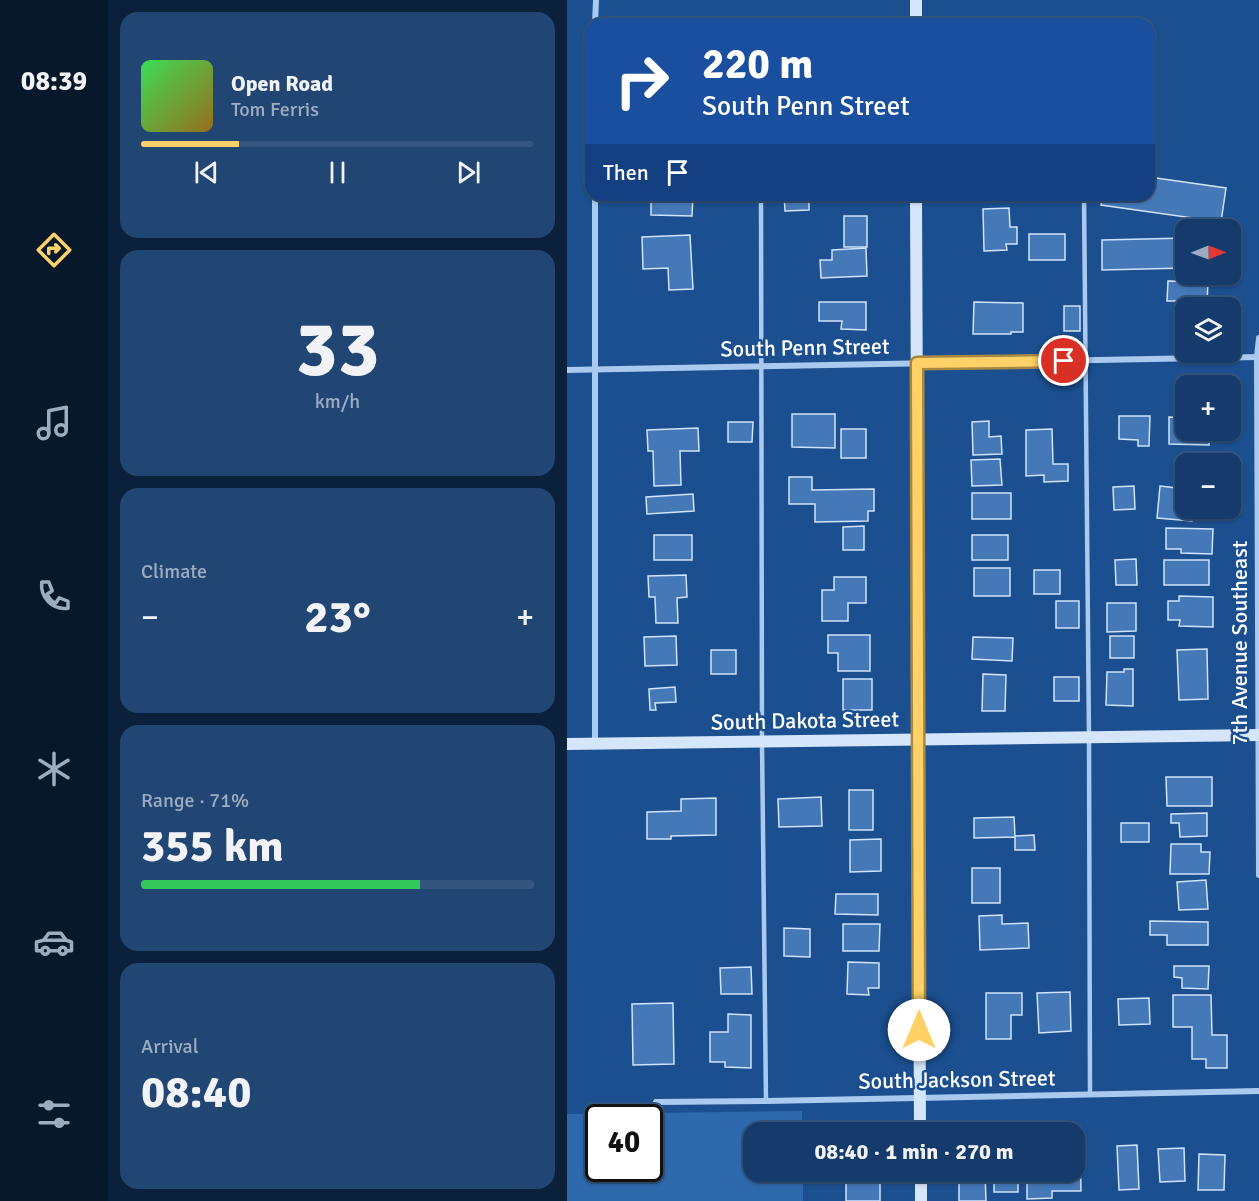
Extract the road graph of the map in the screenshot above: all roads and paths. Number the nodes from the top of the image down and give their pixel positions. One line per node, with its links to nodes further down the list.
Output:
1 (596, 0): 3 (street)
2 (916, 0): 4 (street)
3 (595, 18)
4 (916, 18)
5 (595, 201): 15 (street)
6 (761, 201): 13 (lane)
7 (916, 201): 12 (street)
8 (1084, 201): 11 (lane)
9 (1259, 338): 10 (street, 7th Avenue Southeast)
10 (1258, 357): 11 (street, South Penn Street); 16 (street, 7th Avenue Southeast)
11 (1085, 361): 12 (street, South Penn Street); 17 (lane)
12 (917, 363): 13 (street, South Penn Street); 18 (street)
13 (762, 366): 15 (street, South Penn Street); 19 (lane)
14 (567, 370): 15 (street, South Penn Street)
15 (596, 370): 21 (street)
16 (1258, 735): 17 (street, South Dakota Street); 22 (street, 7th Avenue Southeast)
17 (1089, 738): 18 (street, South Dakota Street); 24 (lane)
18 (918, 740): 19 (street, South Dakota Street); 25 (street)
19 (762, 742): 21 (street, South Dakota Street); 26 (lane)
20 (567, 744): 21 (street, South Dakota Street)
21 (595, 744)
22 (1259, 875)
23 (1259, 1091): 24 (street, South Jackson Street)
24 (1090, 1095): 25 (street, South Jackson Street)
25 (919, 1097): 26 (street, South Jackson Street); 28 (street)
26 (767, 1101): 27 (street, South Jackson Street)
27 (656, 1102)
28 (920, 1122)
29 (921, 1182): 30 (street)
30 (921, 1201)

